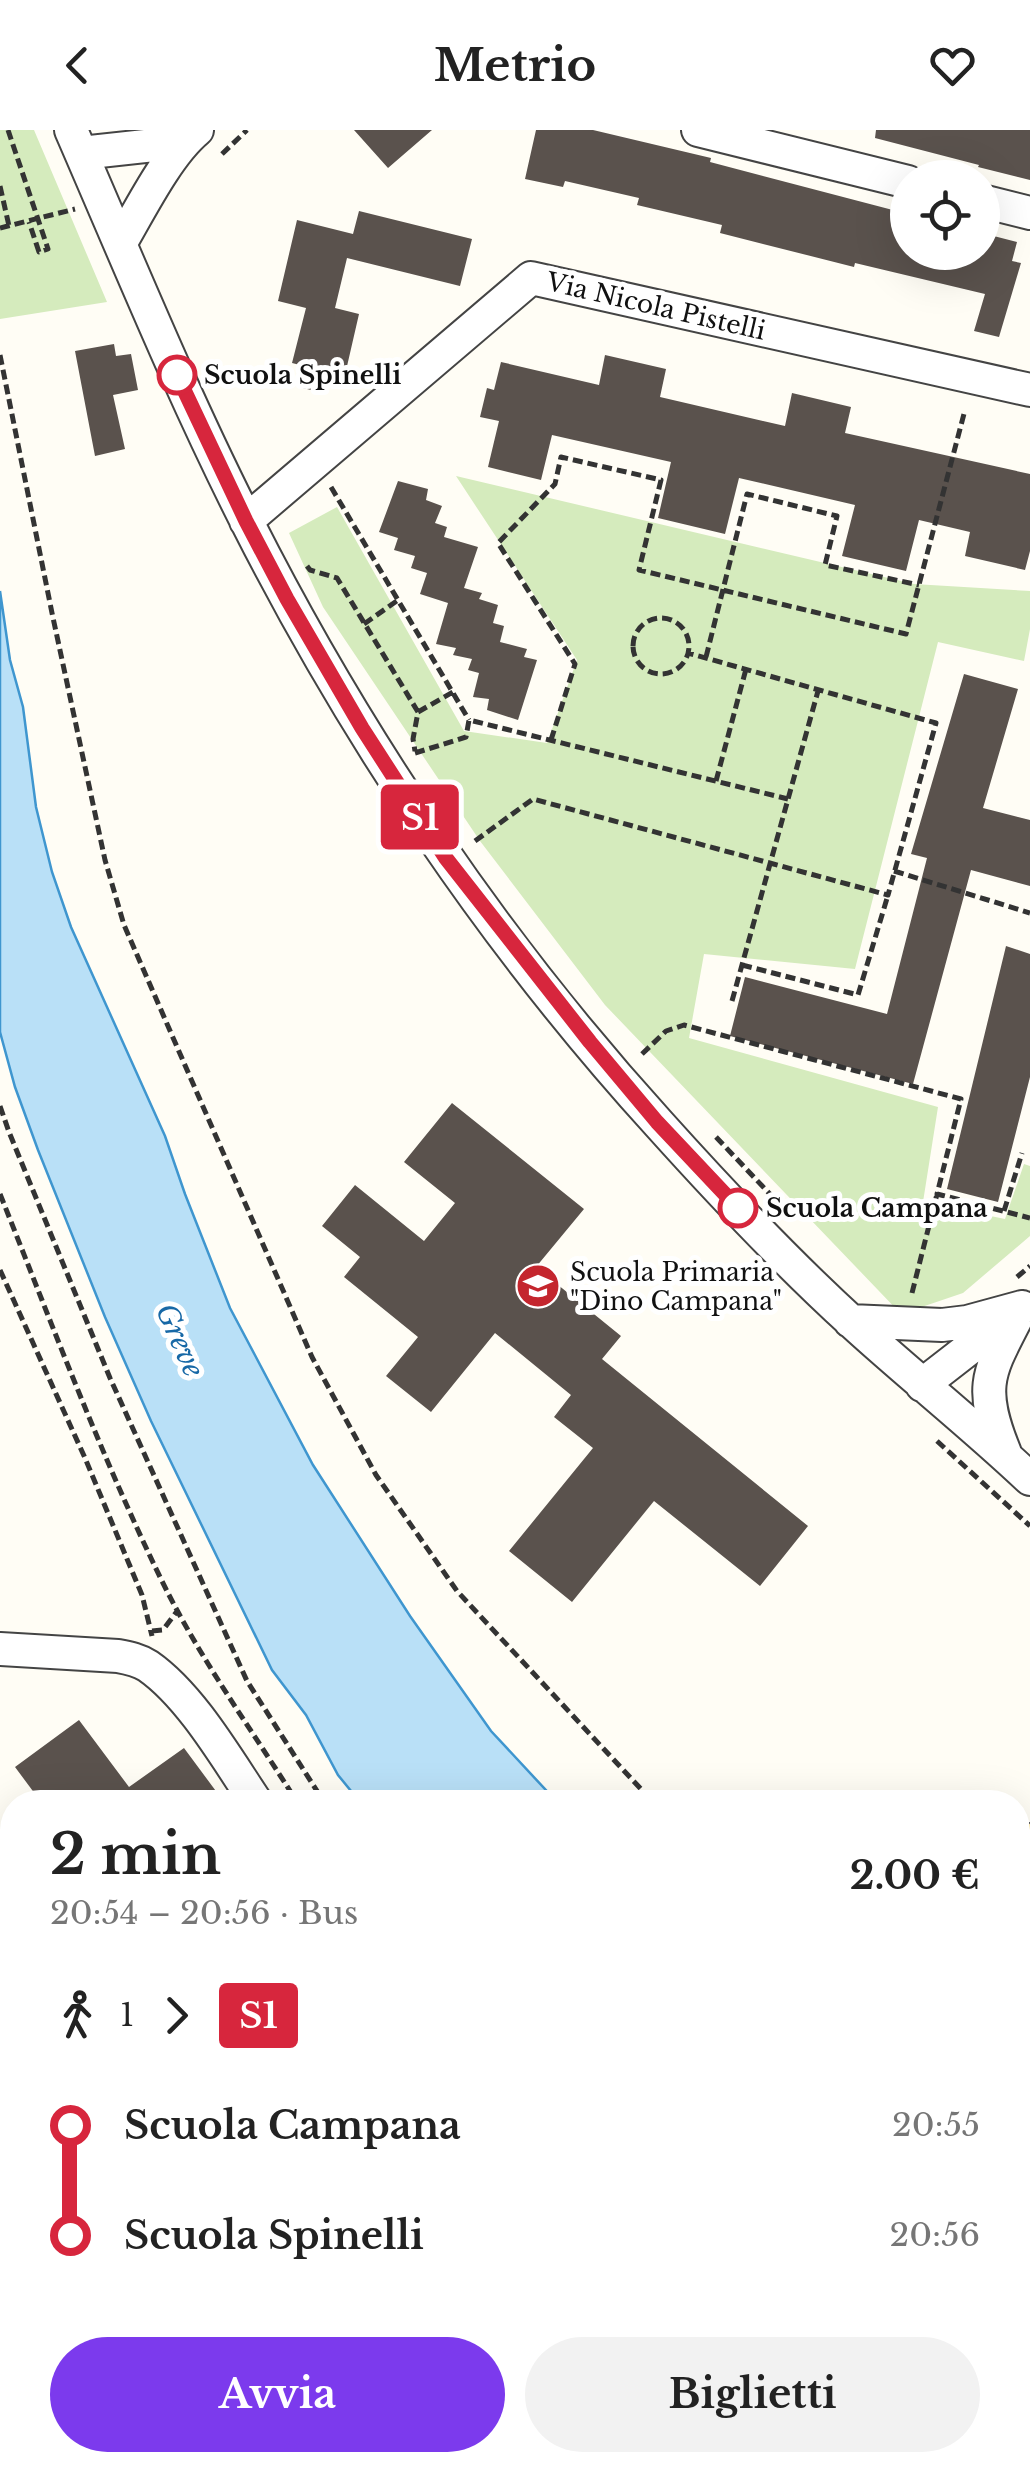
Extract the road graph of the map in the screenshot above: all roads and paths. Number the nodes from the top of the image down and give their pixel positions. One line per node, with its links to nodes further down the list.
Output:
1 (8, 130): 12 (path)
2 (247, 130): 6 (path)
3 (698, 130): 7 (street)
4 (194, 133): 5 (street); 16 (street)
5 (76, 142): 16 (street)
6 (222, 154)
7 (890, 178)
8 (0, 186): 14 (path)
9 (1000, 206): 11 (street)
10 (76, 208): 12 (path)
11 (1030, 213)
12 (40, 219): 13 (path); 13 (path)
13 (28, 222): 14 (path)
14 (9, 226): 15 (path)
15 (0, 228)
16 (120, 244): 21 (street)
17 (0, 355): 67 (path)
18 (1030, 390): 21 (street, Via Nicola Pistelli)
19 (965, 410): 23 (path)
20 (319, 494): 25 (path)
21 (246, 521): 59 (street)
22 (300, 552): 26 (path)
23 (918, 585): 24 (path); 24 (path)
24 (723, 590): 28 (path); 34 (path)
25 (398, 600): 26 (path); 31 (path)
26 (364, 624): 32 (path)
27 (688, 653): 27 (path); 28 (path)
28 (706, 658): 29 (path)
29 (746, 669): 30 (path); 35 (path)
30 (818, 690): 36 (path); 39 (path)
31 (453, 692): 32 (path); 33 (path)
32 (418, 712): 33 (path)
33 (470, 720): 34 (path)
34 (551, 740): 35 (path)
35 (716, 781): 36 (path)
36 (788, 799): 38 (path)
37 (467, 829): 38 (path)
38 (770, 864): 40 (path); 42 (path)
39 (894, 871): 40 (path); 41 (path)
40 (888, 895): 42 (path)
41 (1030, 913)
42 (742, 964): 43 (path)
43 (732, 1001)
44 (632, 1043): 45 (path)
45 (642, 1054): 46 (path); 51 (path)
46 (652, 1066)
47 (0, 1106): 66 (path)
48 (708, 1128): 52 (path)
49 (1022, 1154): 53 (path)
50 (0, 1194): 62 (path)
51 (937, 1194): 53 (path); 58 (path)
52 (784, 1209)
53 (1004, 1211): 54 (path)
54 (1030, 1218)
55 (1030, 1266): 57 (path)
56 (0, 1270): 62 (path)
57 (1023, 1295): 59 (street); 60 (street); 61 (street)
58 (908, 1310)
59 (850, 1321): 60 (street)
60 (922, 1385): 61 (street)
61 (1018, 1468)
62 (178, 1610): 65 (path)
63 (0, 1650): 64 (street)
64 (248, 1790)
65 (289, 1790)
66 (316, 1790)
67 (642, 1790)

